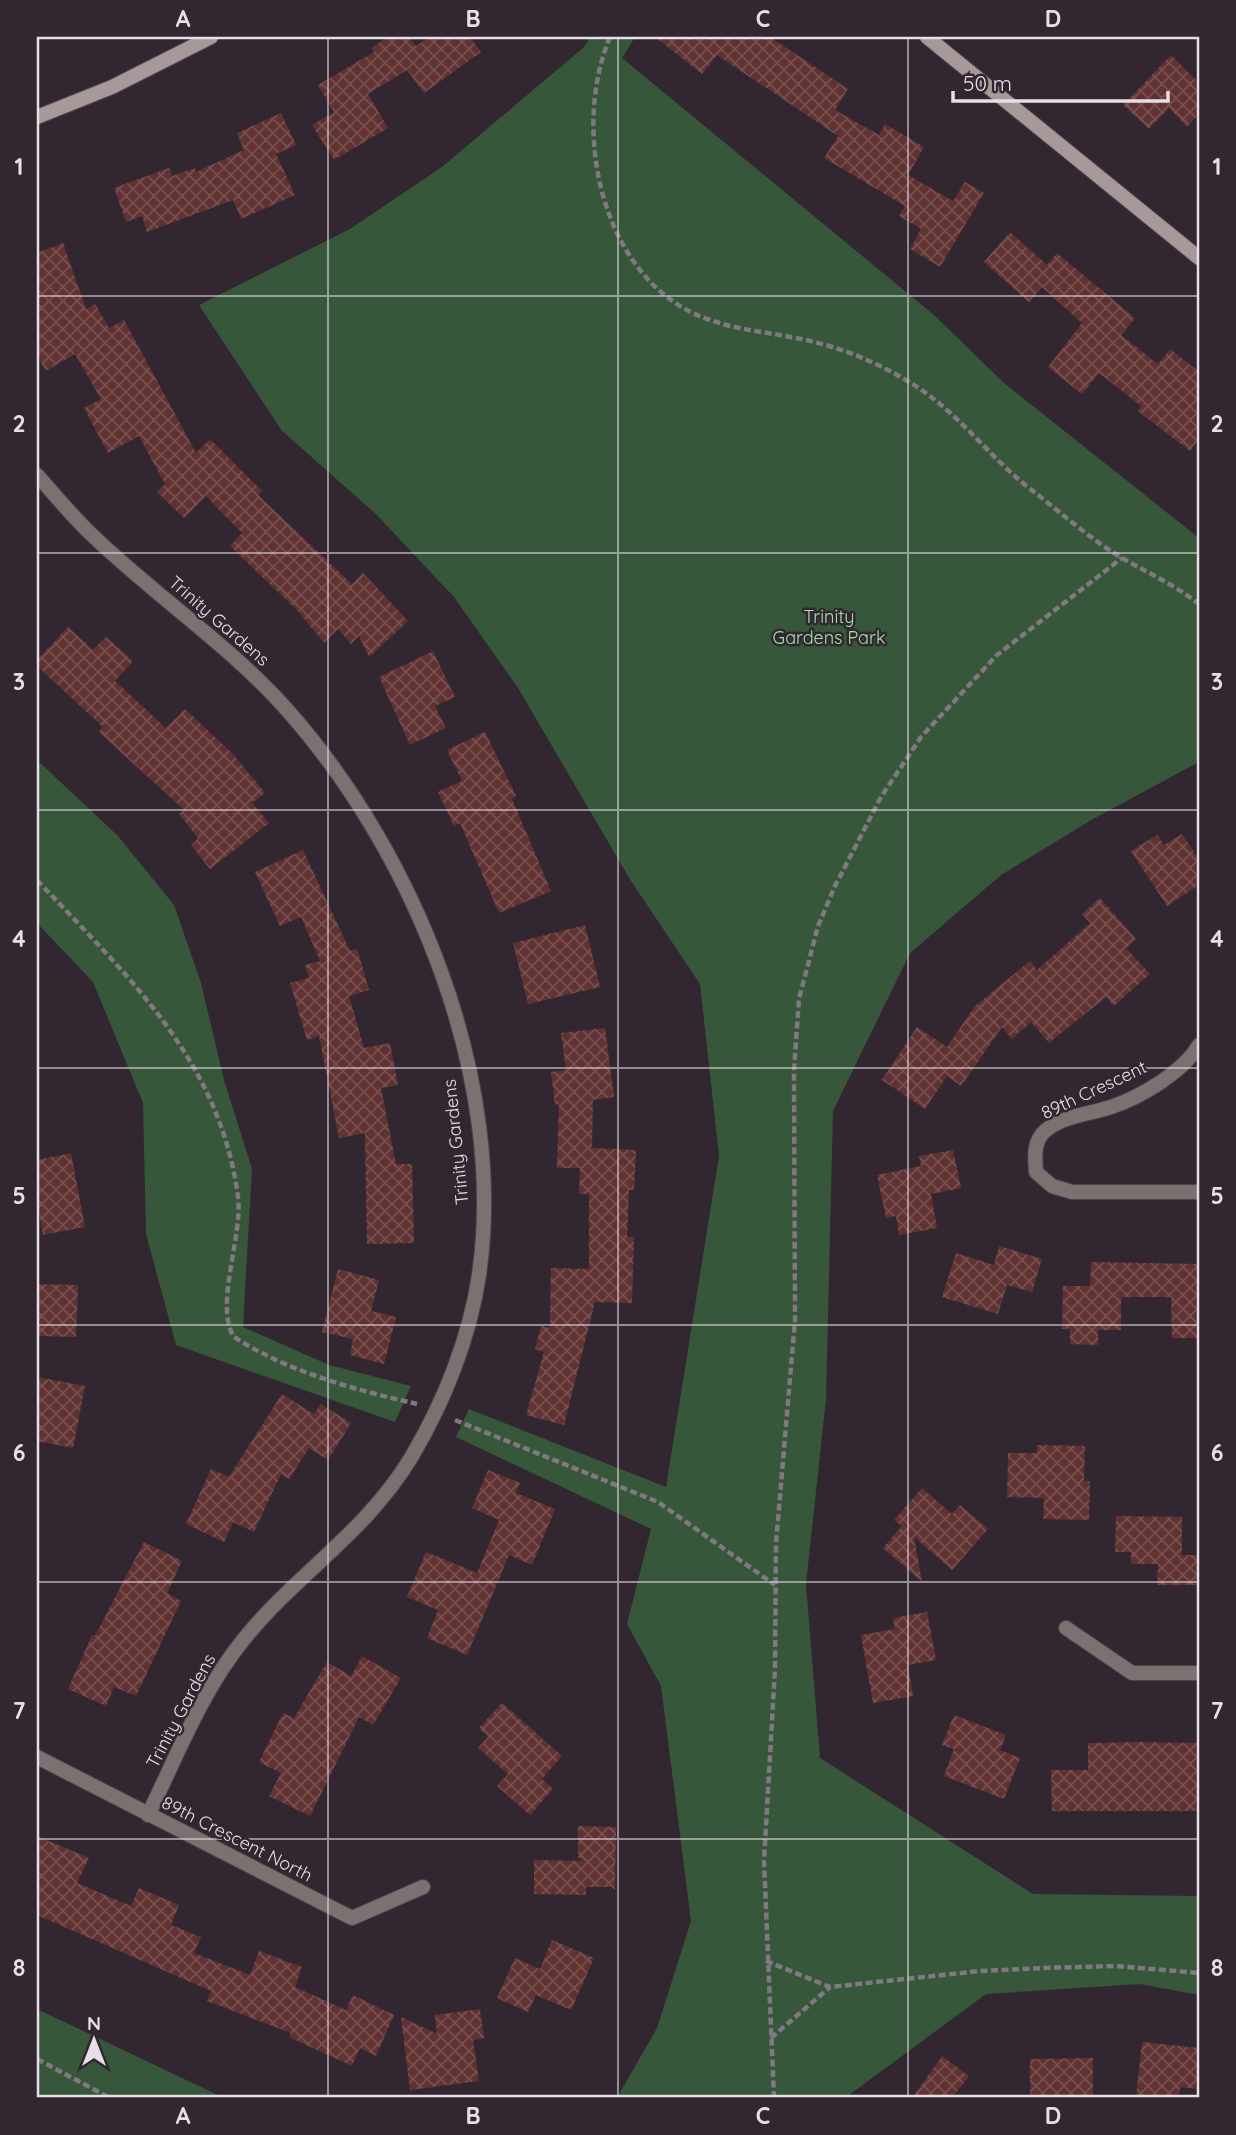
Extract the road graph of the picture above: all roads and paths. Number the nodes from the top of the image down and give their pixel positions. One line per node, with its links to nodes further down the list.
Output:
1 (211, 37): 4 (street)
2 (610, 37): 7 (path)
3 (927, 37): 5 (street)
4 (37, 117)
5 (1199, 258)
6 (37, 475): 18 (street, Trinity Gardens)
7 (1122, 558): 8 (path); 14 (path)
8 (1199, 604)
9 (37, 880): 12 (path)
10 (1197, 1055): 11 (street, 89th Crescent)
11 (1199, 1192)
12 (418, 1404)
13 (452, 1418): 14 (path)
14 (775, 1586): 20 (path)
15 (1066, 1628): 16 (street)
16 (1199, 1673)
17 (37, 1757): 18 (street, 89th Crescent North)
18 (148, 1815): 19 (street, 89th Crescent North)
19 (423, 1887)
20 (766, 1961): 22 (path); 23 (path)
21 (1199, 1973): 22 (path)
22 (830, 1987): 23 (path)
23 (770, 2039): 26 (path)
24 (37, 2059): 25 (path)
25 (110, 2098)
26 (774, 2098)

